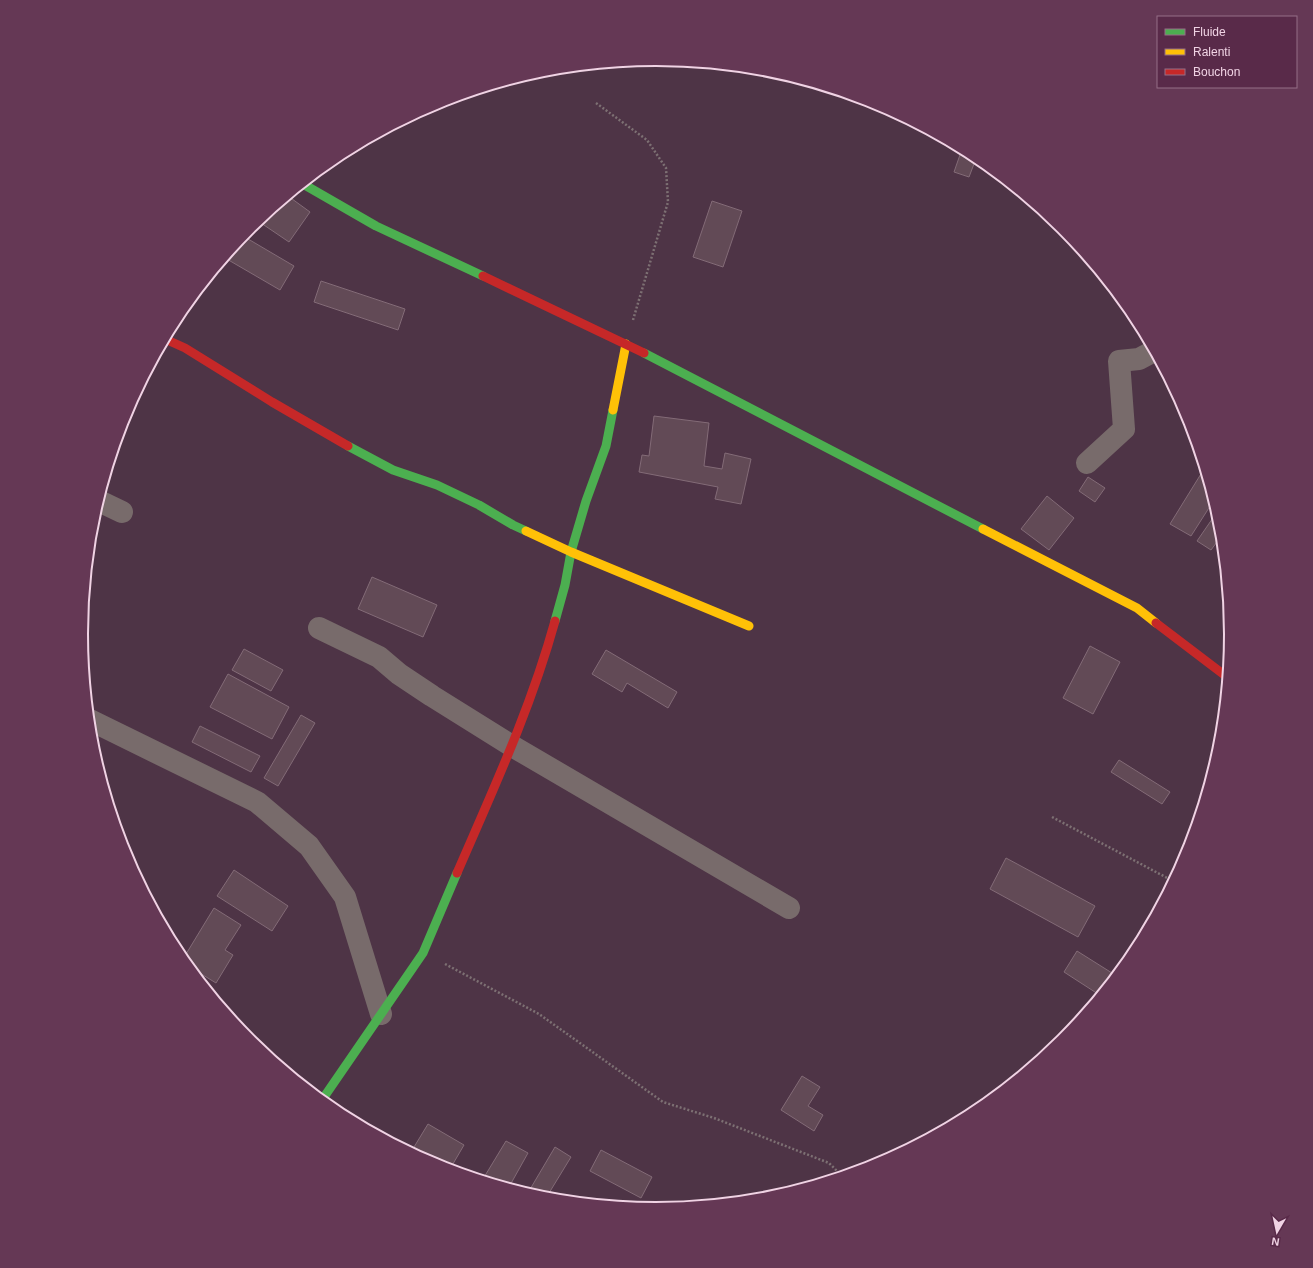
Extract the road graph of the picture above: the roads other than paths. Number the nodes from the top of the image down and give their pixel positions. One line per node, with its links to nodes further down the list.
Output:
1 (307, 186): 3 (street)
2 (170, 341): 8 (street)
3 (626, 344): 8 (street); 11 (street)
4 (1150, 353): 5 (street)
5 (1087, 463)
6 (104, 503): 7 (street)
7 (122, 512)
8 (570, 552): 9 (street); 13 (street)
9 (749, 626)
10 (319, 628): 13 (street)
11 (1223, 674)
12 (95, 723): 15 (street)
13 (512, 746): 14 (street); 15 (street)
14 (789, 908)
15 (381, 1014): 16 (street)
16 (325, 1095)

